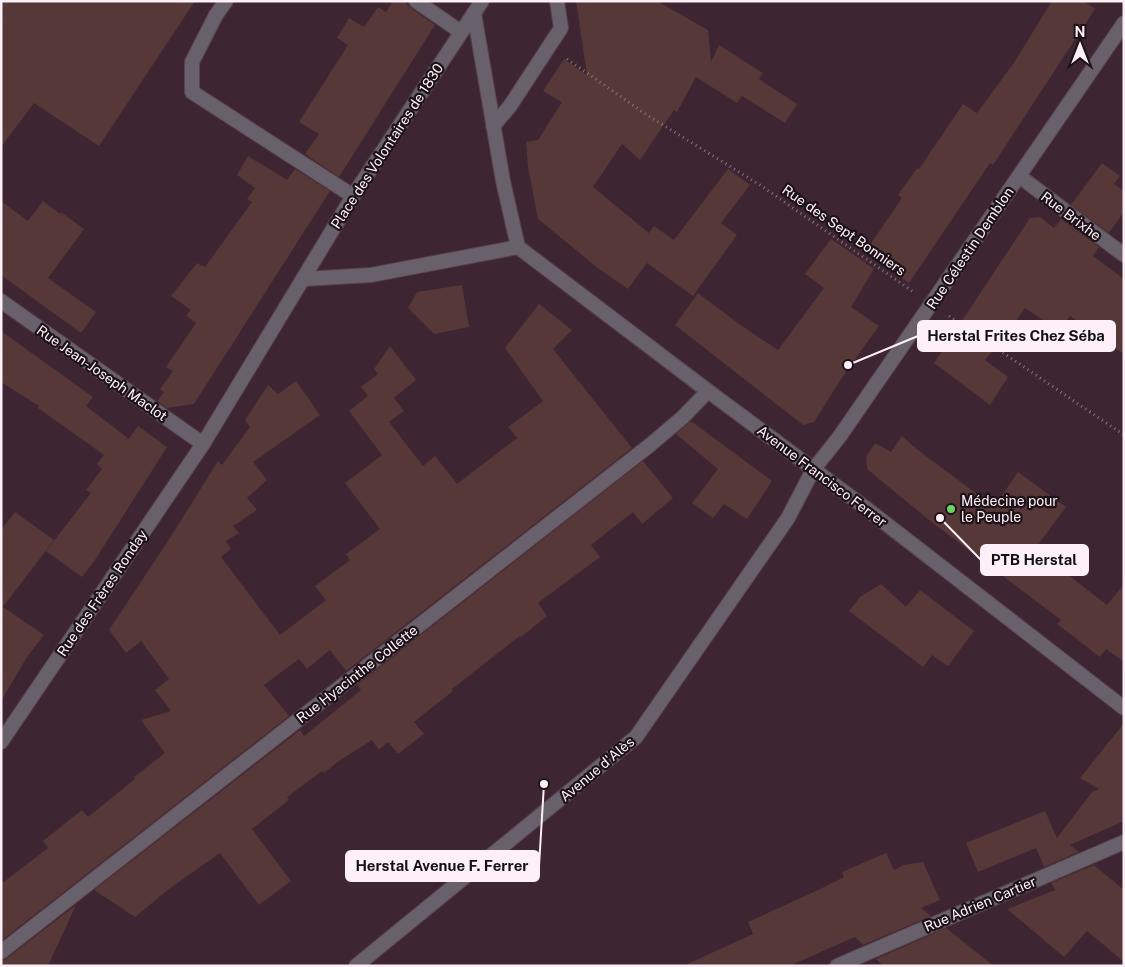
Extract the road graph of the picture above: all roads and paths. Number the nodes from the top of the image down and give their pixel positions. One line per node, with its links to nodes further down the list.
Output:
1 (226, 1): 11 (street)
2 (416, 1): 7 (street)
3 (482, 1): 5 (street, Place des Volontaires de 1830)
4 (557, 1): 8 (street)
5 (474, 14): 7 (street, Place des Volontaires de 1830); 9 (street)
6 (1124, 23): 10 (street, Rue Célestin Demblon)
7 (461, 32): 11 (street, Place des Volontaires de 1830)
8 (549, 47): 9 (street); 16 (path, Rue des Sept Bonniers)
9 (493, 126): 12 (street)
10 (1019, 176): 13 (street, Rue Brixhe); 16 (street, Rue Célestin Demblon)
11 (352, 196): 14 (street, Place des Volontaires de 1830)
12 (518, 247): 14 (street); 17 (street, Avenue Francisco Ferrer)
13 (1124, 255)
14 (304, 279): 19 (street, Place des Volontaires de 1830)
15 (1, 301): 19 (street, Rue Jean-Joseph Maclot)
16 (931, 304): 18 (path, Rue des Sept Bonniers); 20 (street, Rue Célestin Demblon)
17 (708, 391): 20 (street, Avenue Francisco Ferrer); 24 (street, Rue Hyacinthe Collette)
18 (1124, 435)
19 (203, 444): 22 (street, Rue des Frères Ronday)
20 (813, 470): 21 (street, Avenue Francisco Ferrer); 25 (street, Avenue d'Alès)
21 (1124, 708)
22 (1, 742)
23 (1124, 842): 26 (street, Rue Adrien Cartier)
24 (1, 952)
25 (356, 966)
26 (837, 966)

